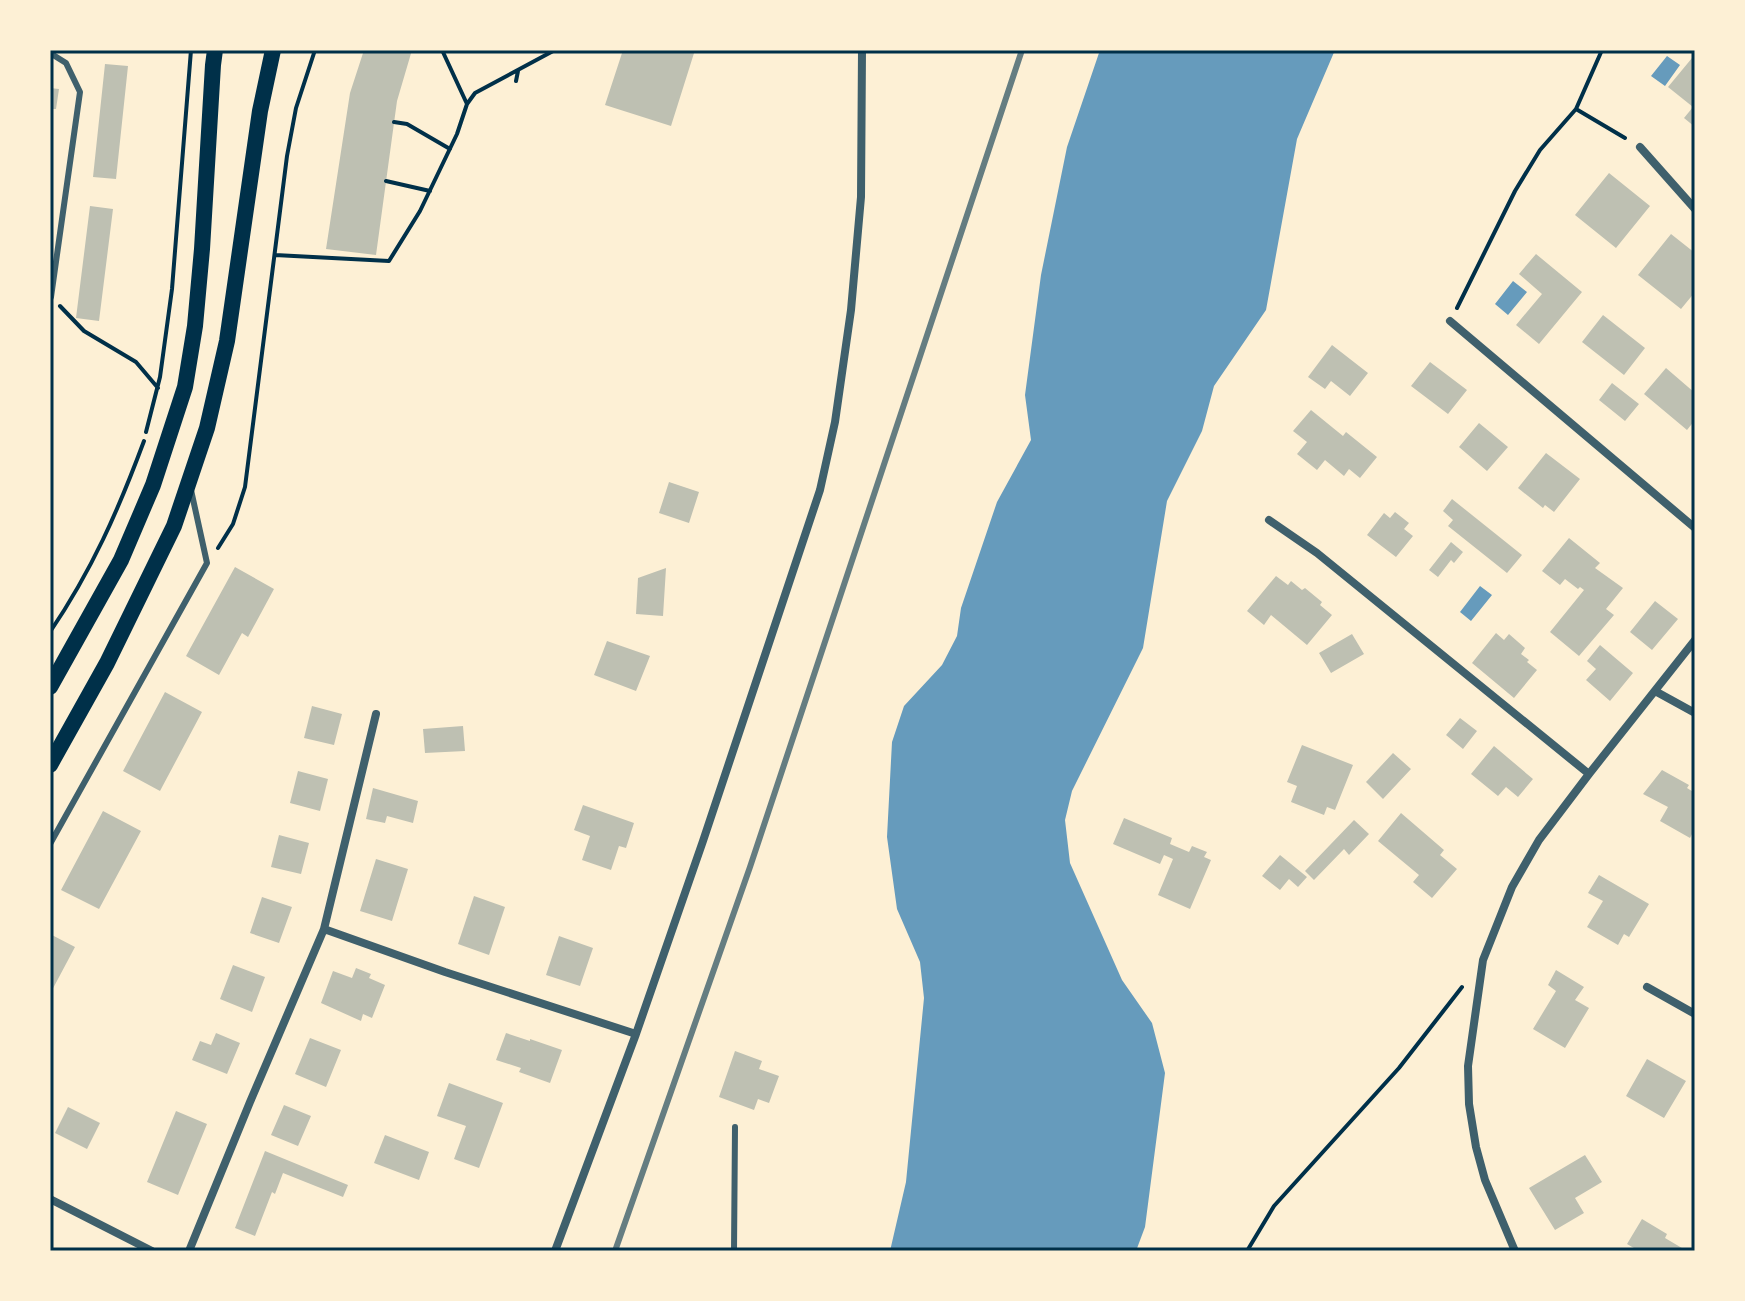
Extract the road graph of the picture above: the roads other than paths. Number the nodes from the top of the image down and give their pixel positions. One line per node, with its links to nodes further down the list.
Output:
1 (215, 50): 13 (main road)
2 (273, 50): 9 (main road)
3 (862, 50): 23 (street)
4 (50, 53): 7 (lane)
5 (1640, 147): 6 (street)
6 (1695, 209)
7 (51, 297)
8 (1450, 321): 11 (street)
9 (189, 482): 17 (main road); 19 (lane)
10 (1269, 520): 18 (street)
11 (1695, 528)
12 (1695, 640): 14 (street)
13 (50, 687)
14 (1655, 691): 15 (street); 18 (street)
15 (1695, 713)
16 (376, 714): 20 (street)
17 (50, 765)
18 (1589, 774): 30 (street)
19 (50, 844)
20 (324, 929): 23 (street); 27 (street)
21 (1647, 987): 22 (street)
22 (1695, 1014)
23 (636, 1034): 28 (street)
24 (735, 1127): 29 (lane)
25 (50, 1199): 26 (street)
26 (152, 1251)
27 (189, 1251)
28 (555, 1251)
29 (734, 1251)
30 (1515, 1251)

